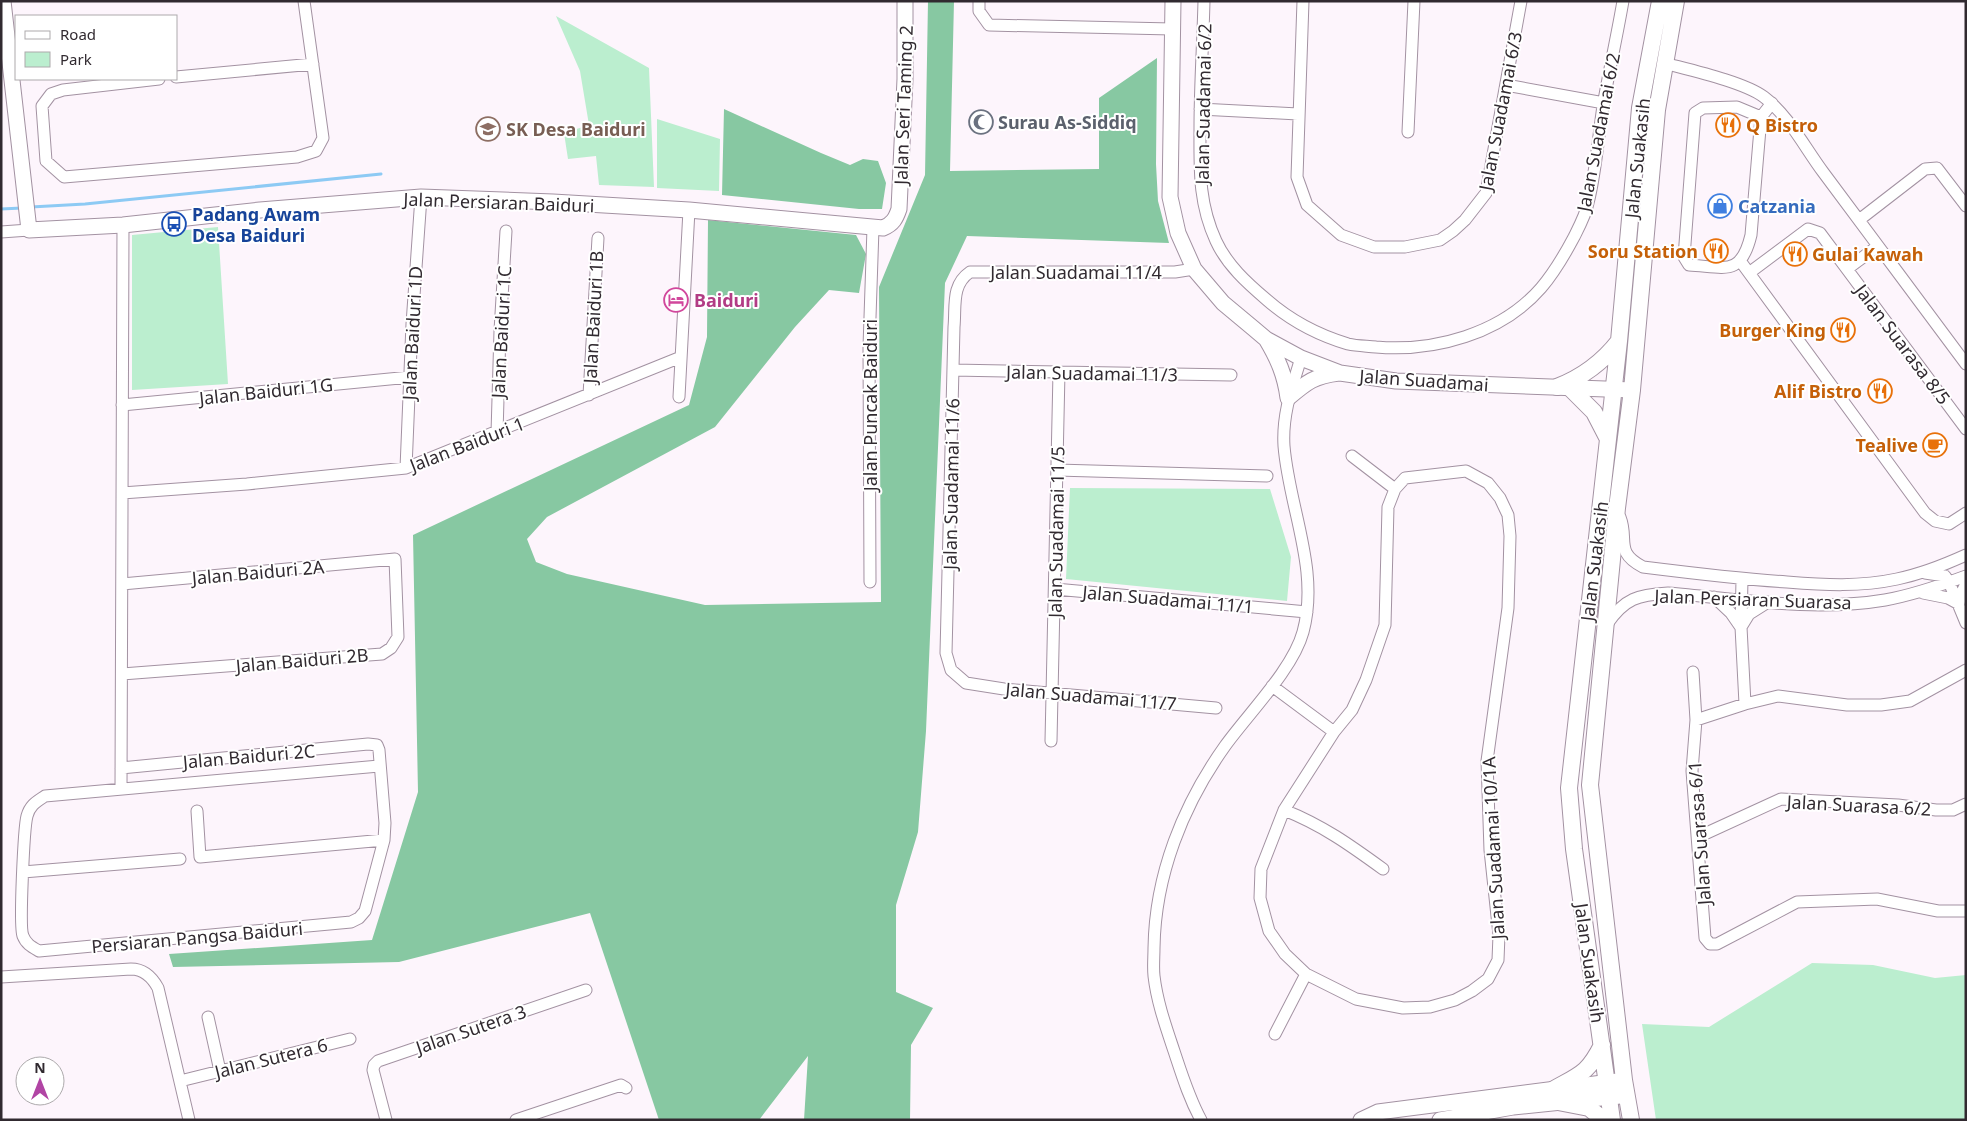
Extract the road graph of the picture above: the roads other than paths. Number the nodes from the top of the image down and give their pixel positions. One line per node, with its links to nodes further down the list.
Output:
1 (304, 1): 15 (street)
2 (905, 1): 27 (street, Jalan Seri Taming 2)
3 (1173, 1): 13 (street, Jalan Suadamai)
4 (1204, 1): 21 (street, Jalan Suadamai 6/2)
5 (1303, 1): 22 (street, Jalan Suadamai 6/3)
6 (1414, 1): 24 (street)
7 (1521, 1): 18 (street, Jalan Suadamai 6/3)
8 (1623, 1): 19 (street, Jalan Suadamai 6/2)
9 (1660, 1): 43 (main road, Jalan Suakasih)
10 (1676, 1): 14 (main road, Jalan Suakasih)
11 (6, 2): 32 (street)
12 (979, 6): 13 (street)
13 (1172, 29): 38 (street, Jalan Suadamai)
14 (1664, 63): 20 (street); 54 (main road, Jalan Suakasih)
15 (313, 64): 16 (street); 17 (street)
16 (178, 77)
17 (150, 80)
18 (1506, 85): 19 (street); 22 (street, Jalan Suadamai 6/3)
19 (1604, 103): 21 (street, Jalan Suadamai 6/2)
20 (1772, 103): 23 (street); 29 (street)
21 (1200, 109): 22 (street)
22 (1298, 114)
23 (1761, 117): 37 (street); 37 (street)
24 (1408, 132)
25 (421, 197): 28 (street, Jalan Persiaran Baiduri); 30 (street, Jalan Persiaran Baiduri); 51 (street, Jalan Baiduri 1D)
26 (1966, 206): 29 (street)
27 (899, 209): 31 (street, Jalan Persiaran Baiduri)
28 (689, 210): 31 (street, Jalan Persiaran Baiduri); 44 (street)
29 (1859, 220): 36 (street)
30 (122, 225): 32 (street, Jalan Persiaran Baiduri); 58 (street)
31 (874, 228): 75 (street, Jalan Puncak Baiduri)
32 (29, 230): 34 (street)
33 (506, 231): 60 (street, Jalan Baiduri 1C)
34 (1, 232)
35 (598, 238): 55 (street, Jalan Baiduri 1B)
36 (1878, 246): 39 (street); 46 (street)
37 (1741, 262): 40 (street)
38 (1194, 269): 41 (street, Jalan Suadamai 11/4); 42 (street, Jalan Suadamai)
39 (1847, 269): 40 (street, Jalan Suarasa 8/5); 59 (street, Jalan Suarasa 8/5)
40 (1748, 273): 69 (street)
41 (961, 278): 47 (street, Jalan Suadamai 11/6)
42 (1266, 339): 45 (street, Jalan Suadamai); 57 (street)
43 (1619, 341): 52 (main road); 53 (main road, Jalan Suakasih)
44 (681, 358): 55 (street, Jalan Baiduri 1); 56 (street)
45 (1300, 358): 49 (street, Jalan Suadamai); 57 (street)
46 (1966, 364)
47 (953, 370): 48 (street, Jalan Suadamai 11/3); 92 (street, Jalan Suadamai 11/6)
48 (1059, 372): 50 (street, Jalan Suadamai 11/3); 64 (street, Jalan Suadamai 11/5)
49 (1340, 373): 52 (street, Jalan Suadamai); 57 (street)
50 (1231, 375)
51 (410, 378): 58 (street, Jalan Baiduri 1G); 63 (street, Jalan Baiduri 1D)
52 (1564, 387): 53 (street, Jalan Suadamai); 61 (main road)
53 (1614, 390): 54 (street, Jalan Suadamai); 61 (main road, Jalan Suakasih)
54 (1632, 390): 68 (main road, Jalan Suakasih)
55 (589, 395): 60 (street, Jalan Baiduri 1)
56 (679, 397)
57 (1288, 398): 85 (street)
58 (122, 405): 67 (street)
59 (1966, 429)
60 (497, 433): 63 (street, Jalan Baiduri 1)
61 (1608, 439): 119 (main road, Jalan Suakasih)
62 (1352, 456): 66 (street)
63 (406, 468): 67 (street, Jalan Baiduri 1)
64 (1057, 470): 65 (street); 79 (street, Jalan Suadamai 11/5)
65 (1267, 476)
66 (1395, 489): 98 (street, Jalan Suadamai 10/1A); 113 (street, Jalan Suadamai 10/1A)
67 (122, 493): 77 (street)
68 (1617, 508): 74 (street, Jalan Persiaran Suarasa); 87 (main road, Jalan Suakasih)
69 (1966, 513)
70 (1966, 555): 72 (street, Jalan Persiaran Suarasa)
71 (395, 559): 77 (street, Jalan Baiduri 2A); 91 (street, Jalan Baiduri 2B)
72 (1923, 573): 74 (street, Jalan Persiaran Suarasa); 76 (street)
73 (1966, 576): 76 (street, Jalan Persiaran Suarasa)
74 (1742, 579): 82 (street)
75 (870, 582)
76 (1950, 582): 80 (street, Jalan Persiaran Suarasa); 84 (street)
77 (122, 584): 91 (street)
78 (1966, 584): 84 (street)
79 (1055, 589): 85 (street, Jalan Suadamai 11/1); 94 (street, Jalan Suadamai 11/5)
80 (1920, 593): 83 (street, Jalan Persiaran Suarasa); 84 (street)
81 (1714, 597): 82 (street, Jalan Persiaran Suarasa); 87 (street, Jalan Persiaran Suarasa); 88 (street)
82 (1740, 599): 83 (street, Jalan Persiaran Suarasa); 88 (street)
83 (1768, 602): 88 (street)
84 (1959, 604): 86 (street)
85 (1307, 612): 93 (street)
86 (1966, 622)
87 (1606, 624): 123 (main road, Jalan Suakasih)
88 (1741, 627): 95 (street)
89 (1966, 670): 95 (street)
90 (1694, 672): 97 (street, Jalan Suarasa 6/1)
91 (122, 674): 102 (street)
92 (966, 683): 94 (street, Jalan Suadamai 11/7)
93 (1272, 686): 98 (street); 129 (street)
94 (1053, 693): 96 (street, Jalan Suadamai 11/7); 99 (street, Jalan Suadamai 11/5)
95 (1744, 704): 97 (street)
96 (1216, 708)
97 (1696, 720): 107 (street, Jalan Suarasa 6/1)
98 (1334, 732): 106 (street, Jalan Suadamai 10/1A)
99 (1051, 741)
100 (376, 745): 101 (street, Persiaran Pangsa Baiduri); 102 (street, Jalan Baiduri 2C)
101 (379, 766): 103 (street); 108 (street, Persiaran Pangsa Baiduri)
102 (121, 768): 103 (street)
103 (121, 788): 111 (street, Persiaran Pangsa Baiduri)
104 (1966, 804): 107 (street, Jalan Suarasa 6/2)
105 (197, 810): 108 (street)
106 (1284, 810): 110 (street); 113 (street, Jalan Suadamai 10/1A)
107 (1698, 837): 112 (street, Jalan Suarasa 6/1)
108 (384, 840): 111 (street, Persiaran Pangsa Baiduri)
109 (180, 859): 111 (street)
110 (1383, 870)
111 (22, 872)
112 (1966, 911)
113 (1306, 974): 117 (street)
114 (1, 978): 121 (street)
115 (586, 990): 127 (street, Jalan Sutera 3)
116 (208, 1017): 120 (street)
117 (1275, 1034)
118 (350, 1039): 120 (street, Jalan Sutera 6)
119 (1602, 1045): 124 (main road, Jalan Suakasih); 125 (main road)
120 (220, 1071): 121 (street, Jalan Sutera 6)
121 (180, 1081): 126 (street)
122 (626, 1088): 128 (street)
123 (1625, 1088): 124 (street); 134 (main road, Jalan Suakasih)
124 (1607, 1090): 125 (street); 133 (main road, Jalan Suakasih)
125 (1556, 1095): 130 (street); 131 (street); 132 (main road)
126 (188, 1120)
127 (386, 1120)
128 (516, 1120)
129 (1201, 1120)
130 (1361, 1120)
131 (1440, 1120)
132 (1604, 1120)
133 (1612, 1120)
134 (1631, 1120)

